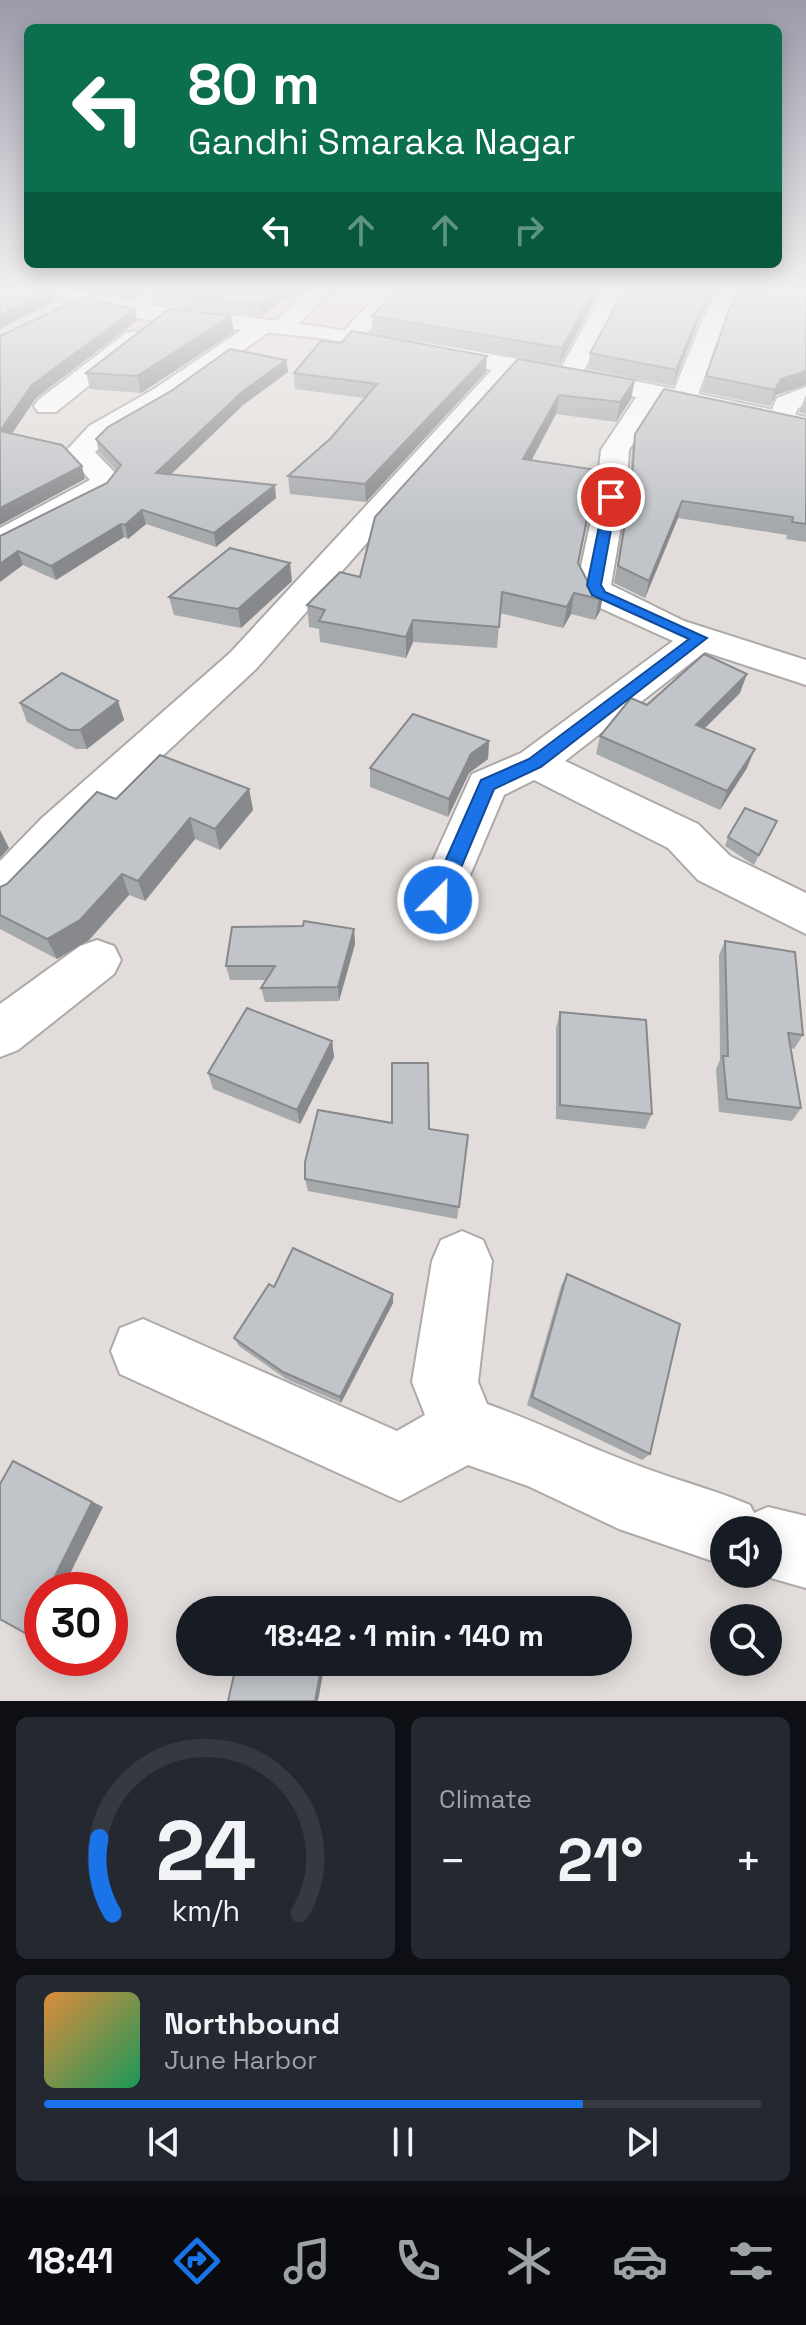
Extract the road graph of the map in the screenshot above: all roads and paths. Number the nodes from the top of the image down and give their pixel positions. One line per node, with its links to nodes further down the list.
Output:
1 (98, 366): 11 (street)
2 (209, 366): 13 (street)
3 (509, 366): 17 (street)
4 (511, 366): 7 (street)
5 (575, 366): 7 (street)
6 (696, 366): 10 (street)
7 (569, 377): 8 (street)
8 (652, 392): 10 (street); 14 (street)
9 (806, 395): 12 (street)
10 (684, 398): 12 (street)
11 (47, 406)
12 (794, 422)
13 (0, 540)
14 (700, 638): 15 (street); 16 (street)
15 (806, 673)
16 (535, 763): 18 (street); 19 (street)
17 (0, 890)
18 (438, 900)
19 (806, 915)
20 (97, 960): 21 (street)
21 (0, 1034)
22 (462, 1261): 24 (street)
23 (143, 1351): 24 (street)
24 (464, 1430): 25 (street)
25 (710, 1525)
26 (782, 1546): 27 (street)
27 (806, 1552)

